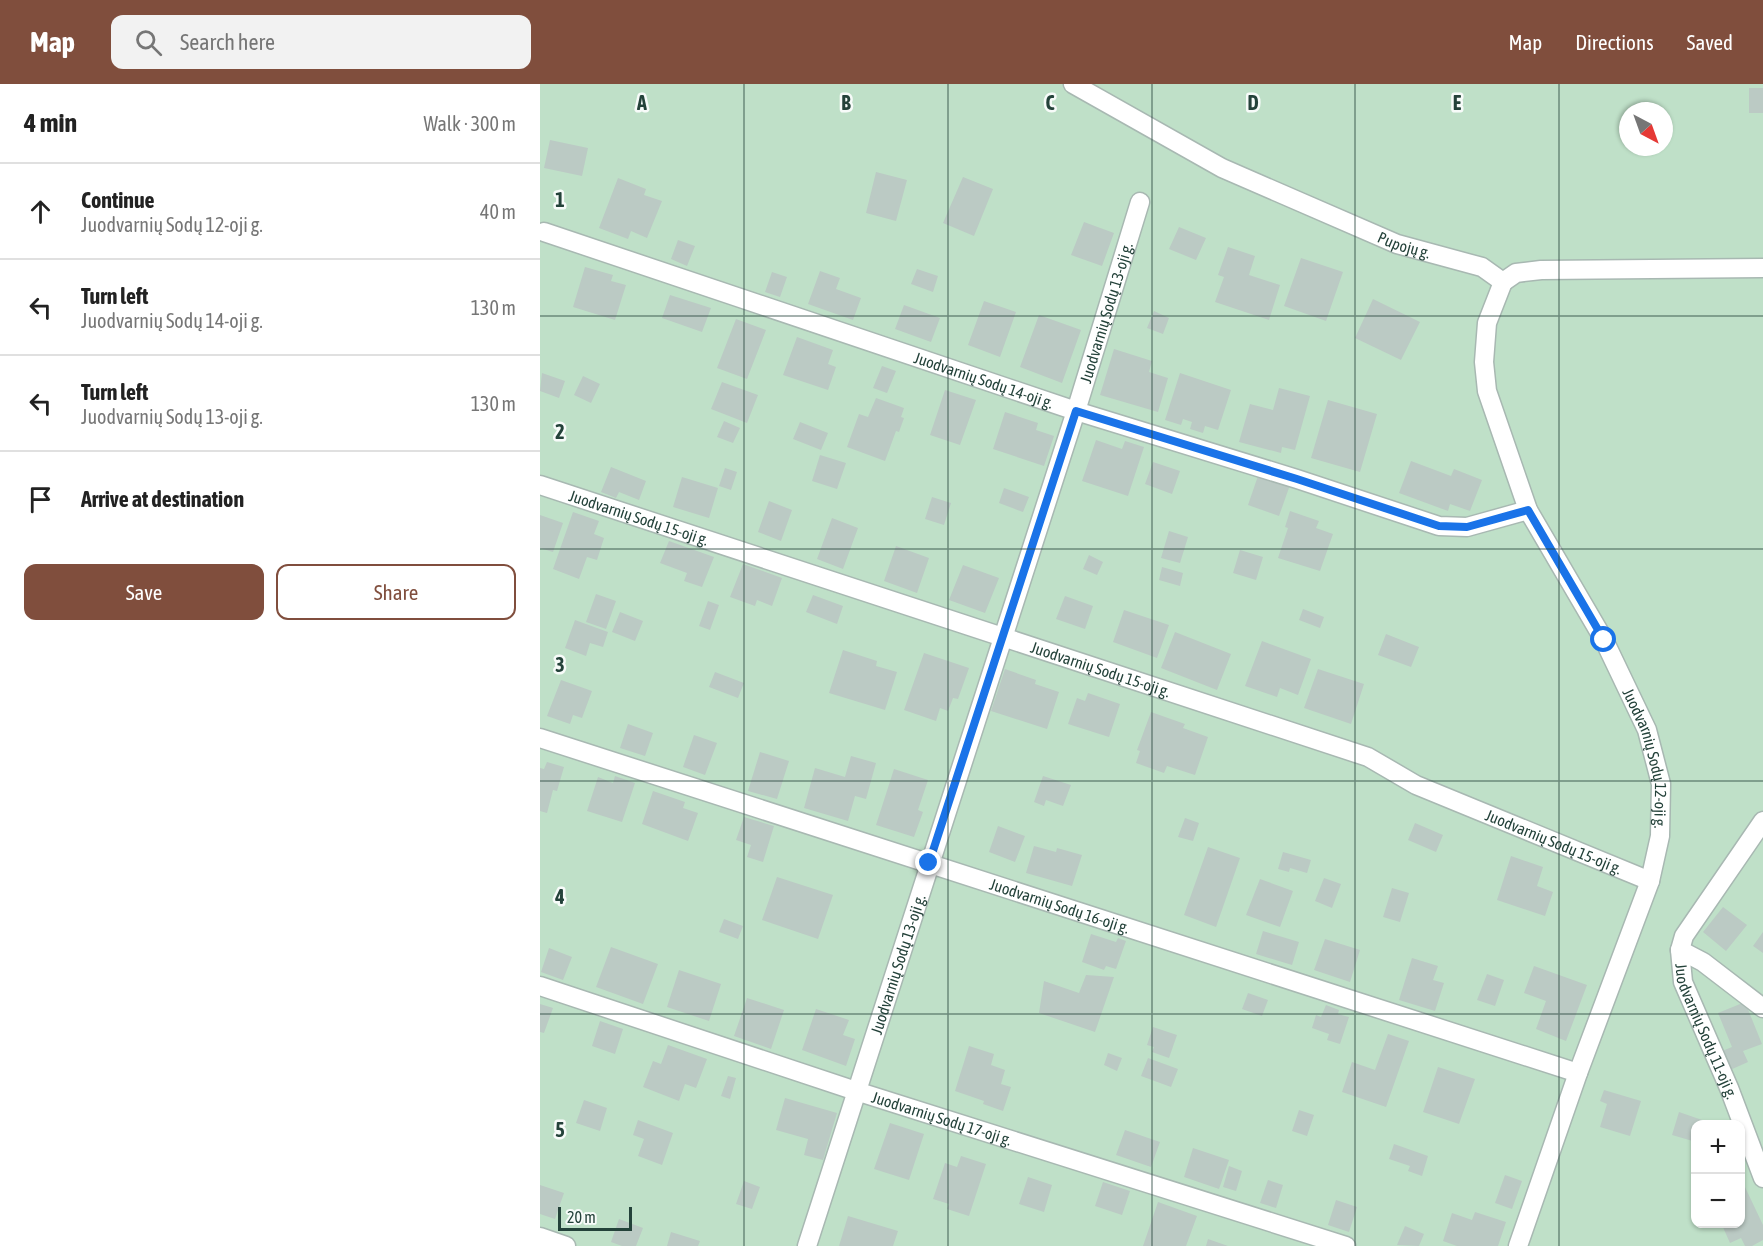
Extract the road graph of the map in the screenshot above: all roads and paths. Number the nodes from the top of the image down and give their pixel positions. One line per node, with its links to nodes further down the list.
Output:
1 (1073, 84): 5 (street, Pupojų g.)
2 (1140, 202): 6 (street, Juodvarnių Sodų 13-oji g.)
3 (544, 232): 6 (street, Juodvarnių Sodų 14-oji g.)
4 (1763, 268): 5 (street)
5 (1503, 282): 8 (street, Juodvarnių Sodų 12-oji g.)
6 (1076, 411): 8 (street, Juodvarnių Sodų 14-oji g.); 9 (street, Juodvarnių Sodų 13-oji g.)
7 (540, 485): 9 (street, Juodvarnių Sodų 15-oji g.)
8 (1528, 510): 13 (street, Juodvarnių Sodų 12-oji g.)
9 (1002, 638): 12 (street, Juodvarnių Sodų 13-oji g.); 13 (street, Juodvarnių Sodų 15-oji g.)
10 (540, 738): 12 (street, Juodvarnių Sodų 16-oji g.)
11 (1763, 821): 14 (street)
12 (929, 863): 17 (street, Juodvarnių Sodų 16-oji g.); 18 (street, Juodvarnių Sodų 13-oji g.)
13 (1650, 881): 17 (street, Juodvarnių Sodų 12-oji g.)
14 (1680, 950): 16 (street); 19 (street, Juodvarnių Sodų 11-oji g.)
15 (540, 986): 18 (street, Juodvarnių Sodų 17-oji g.)
16 (1763, 1008)
17 (1578, 1073): 24 (street, Juodvarnių Sodų 12-oji g.)
18 (855, 1091): 22 (street, Juodvarnių Sodų 13-oji g.); 23 (street, Juodvarnių Sodų 17-oji g.)
19 (1763, 1178)
20 (540, 1237): 21 (street)
21 (566, 1246)
22 (807, 1246)
23 (1346, 1246)
24 (1518, 1246)

